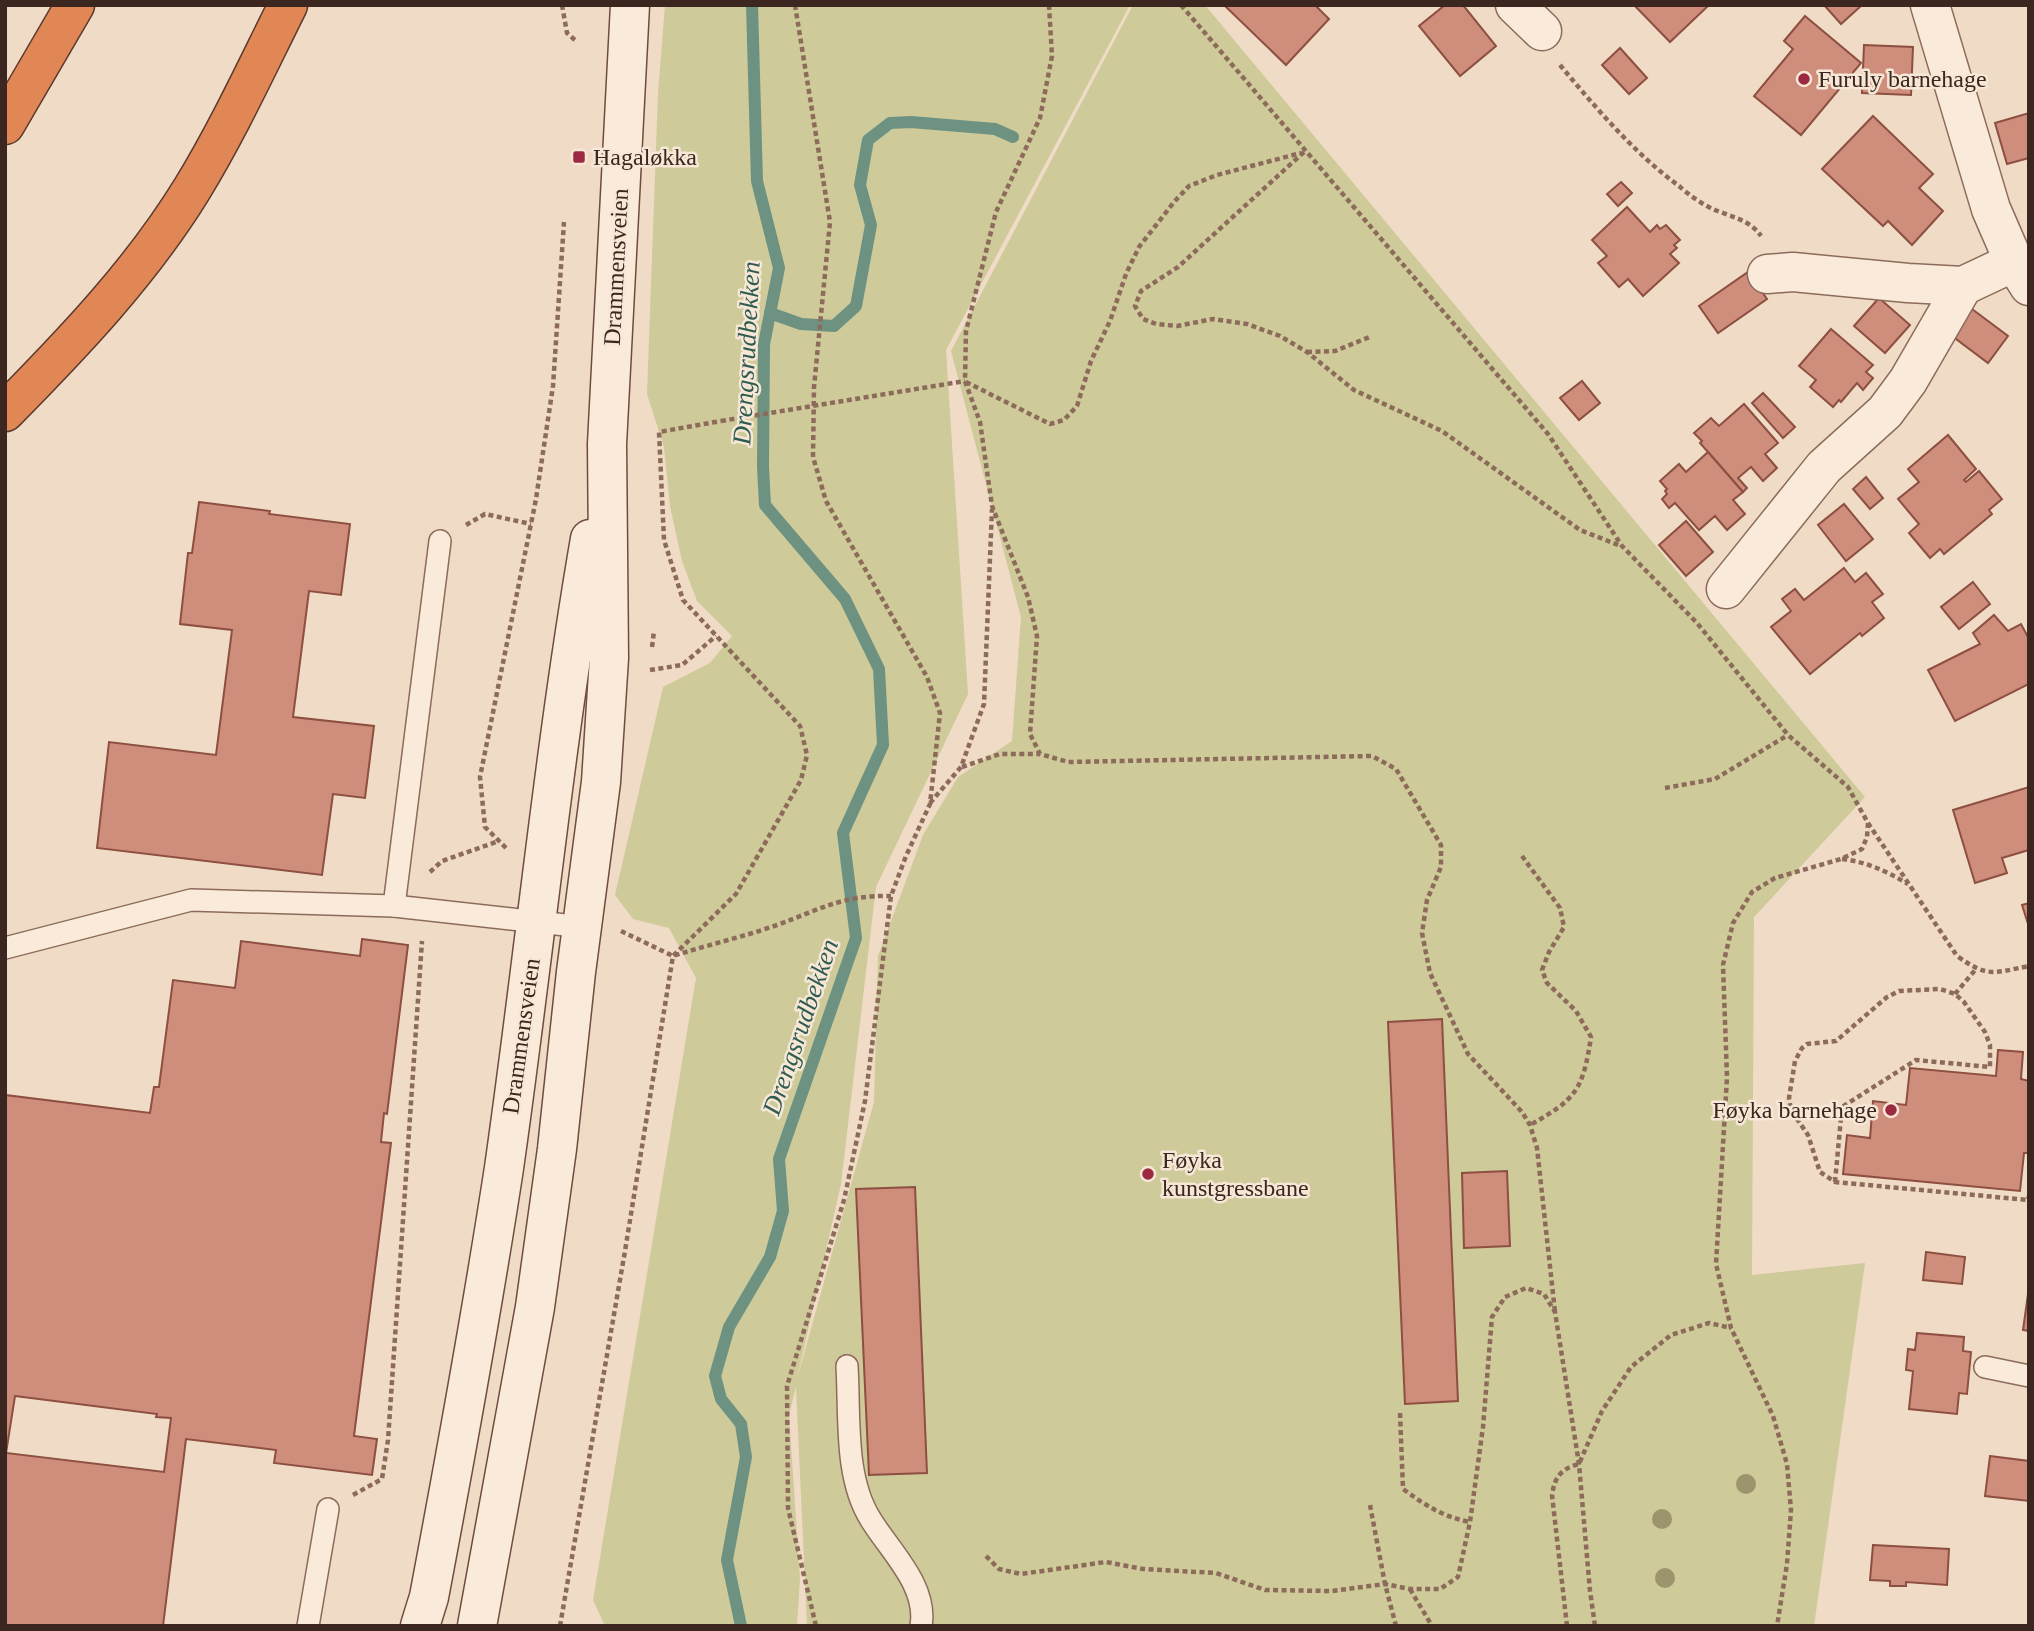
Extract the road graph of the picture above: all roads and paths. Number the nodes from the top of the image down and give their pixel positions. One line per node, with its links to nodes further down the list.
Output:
1 (75, 5): 12 (highway)
2 (288, 5): 21 (highway)
3 (562, 5): 11 (path)
4 (630, 5): 22 (main road, Drammensveien)
5 (795, 5): 34 (path)
6 (1049, 5): 20 (path)
7 (1181, 5): 13 (path)
8 (1515, 5): 10 (main road)
9 (1930, 5): 16 (main road)
10 (1542, 31): 15 (path)
11 (576, 41)
12 (5, 125)
13 (1304, 152): 19 (path); 20 (path); 26 (path)
14 (564, 222): 24 (path)
15 (1774, 273): 17 (main road)
16 (2021, 274): 17 (main road)
17 (1963, 286): 27 (main road)
18 (1372, 336): 19 (path)
19 (1307, 352): 26 (path)
20 (965, 381): 23 (path); 28 (path, bridge)
21 (5, 412)
22 (607, 444): 44 (main road, Drammensveien); 45 (main road, Drammensveien)
23 (992, 506): 31 (path); 32 (path)
24 (531, 524): 25 (path); 36 (path)
25 (440, 541): 43 (lane)
26 (1622, 546): 30 (path)
27 (1726, 589)
28 (716, 636): 29 (path); 47 (path)
29 (650, 670)
30 (1788, 735): 33 (path); 35 (path)
31 (1040, 754): 32 (path); 52 (path)
32 (961, 767): 34 (path)
33 (1665, 788)
34 (930, 804): 42 (path)
35 (1868, 823): 39 (path); 41 (path)
36 (499, 841): 37 (path); 40 (path)
37 (509, 851)
38 (1522, 856): 52 (path)
39 (1841, 859): 41 (path); 56 (path)
40 (442, 861)
41 (1912, 886): 49 (path)
42 (891, 896): 47 (path); 51 (path)
43 (394, 906): 44 (lane); 46 (lane); 62 (path)
44 (536, 921): 45 (lane); 70 (main road, Drammensveien)
45 (600, 928): 47 (path); 71 (main road, Drammensveien)
46 (5, 948)
47 (673, 956): 72 (path)
48 (2029, 966): 49 (path)
49 (1976, 970): 50 (path)
50 (1955, 995): 53 (path); 53 (path)
51 (865, 1101)
52 (1530, 1125): 55 (path)
53 (1835, 1182): 54 (path)
54 (2029, 1196)
55 (1555, 1312): 61 (path); 65 (path)
56 (1731, 1328): 61 (path); 78 (path)
57 (847, 1366): 73 (lane)
58 (1985, 1367): 59 (lane)
59 (2029, 1376)
60 (1400, 1413): 65 (path)
61 (1580, 1464): 76 (path); 77 (path)
62 (382, 1479)
63 (1370, 1505): 67 (path)
64 (328, 1509): 69 (lane)
65 (1469, 1522): 68 (path)
66 (986, 1556): 67 (path)
67 (1385, 1584): 68 (path); 74 (path)
68 (1410, 1589): 75 (path)
69 (308, 1626)
70 (420, 1626)
71 (477, 1626)
72 (560, 1626)
73 (922, 1626)
74 (1396, 1626)
75 (1433, 1626)
76 (1567, 1626)
77 (1595, 1626)
78 (1777, 1626)

